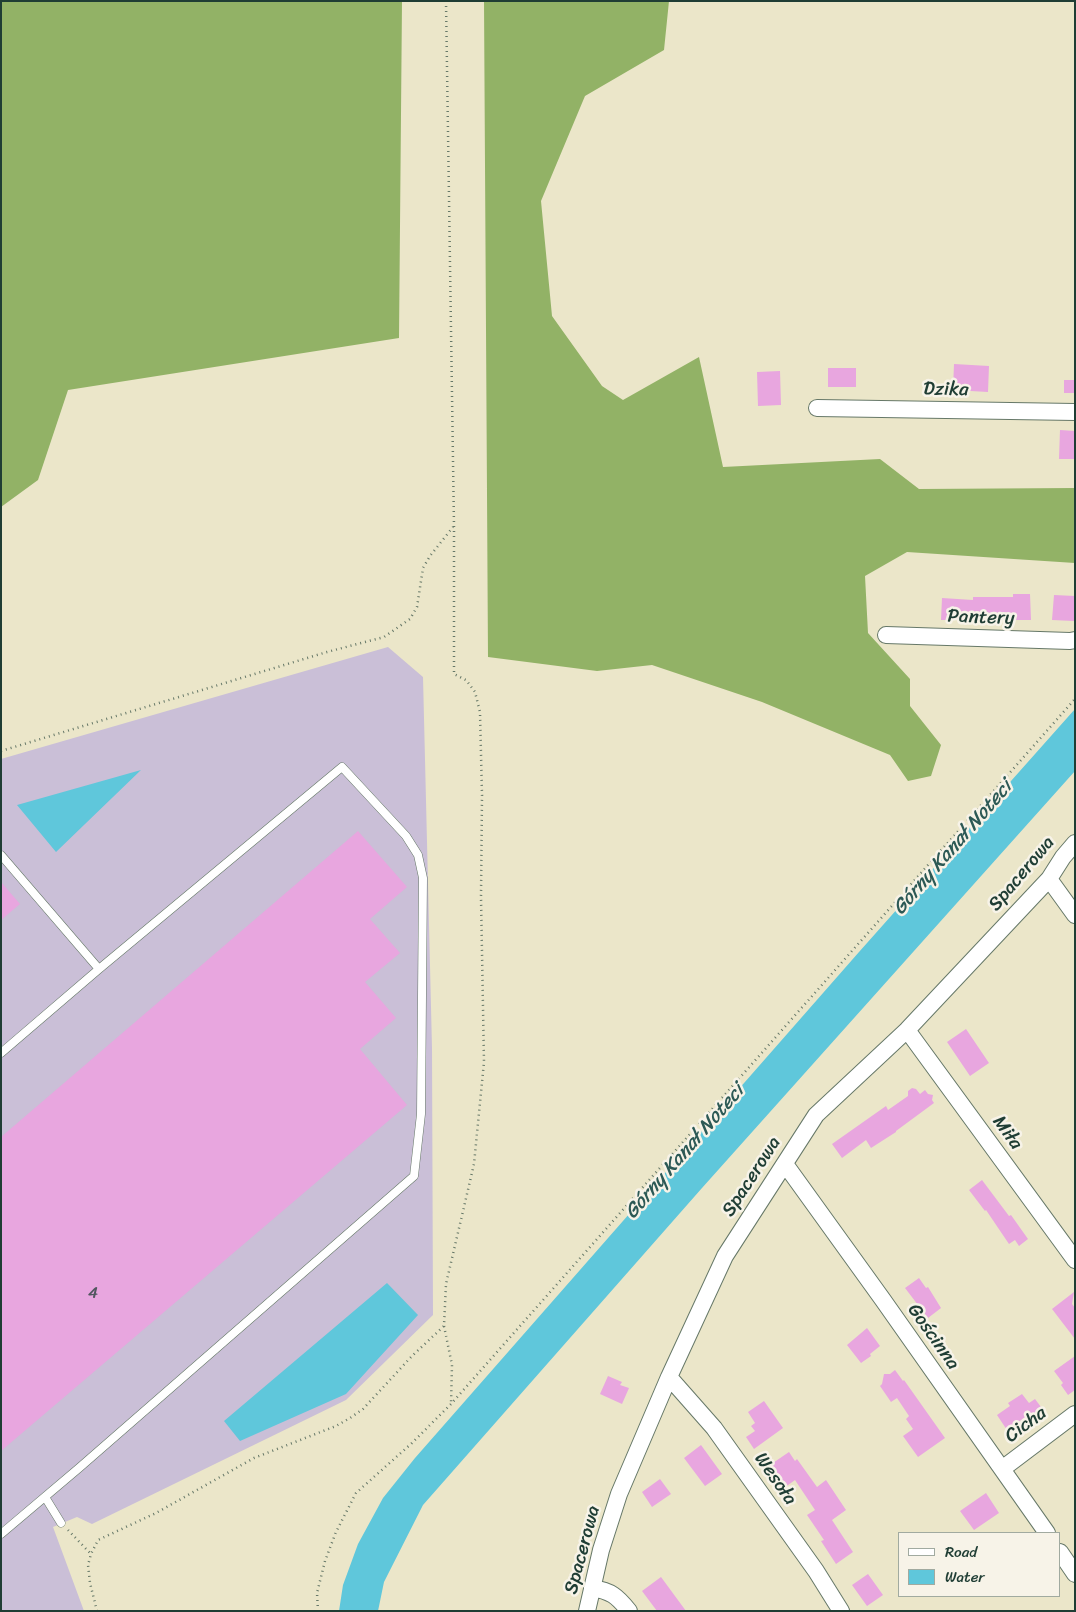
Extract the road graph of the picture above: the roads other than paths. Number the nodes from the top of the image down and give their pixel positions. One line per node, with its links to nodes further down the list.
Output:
1 (817, 408): 2 (street, Dzika)
2 (1075, 412)
3 (886, 634): 4 (street, Pantery)
4 (1075, 640)
5 (1075, 843): 7 (street, Spacerowa)
6 (1, 855): 9 (lane)
7 (1050, 879): 8 (street); 10 (street, Spacerowa)
8 (1075, 915)
9 (99, 969): 11 (lane); 17 (lane)
10 (907, 1030): 12 (street, Spacerowa); 13 (street, Miła)
11 (1, 1053)
12 (785, 1164): 14 (street, Spacerowa); 16 (street, Gościnna)
13 (1075, 1260)
14 (669, 1377): 23 (street, Spacerowa); 26 (street, Wesoła)
15 (1075, 1414): 16 (street, Cicha)
16 (1002, 1469): 19 (street, Gościnna)
17 (45, 1497): 18 (lane); 20 (lane)
18 (61, 1523)
19 (1045, 1532)
20 (1, 1534)
21 (1061, 1553): 22 (street)
22 (1075, 1574)
23 (592, 1588): 24 (street, Spacerowa); 25 (street)
24 (587, 1611)
25 (629, 1611)
26 (841, 1611)

